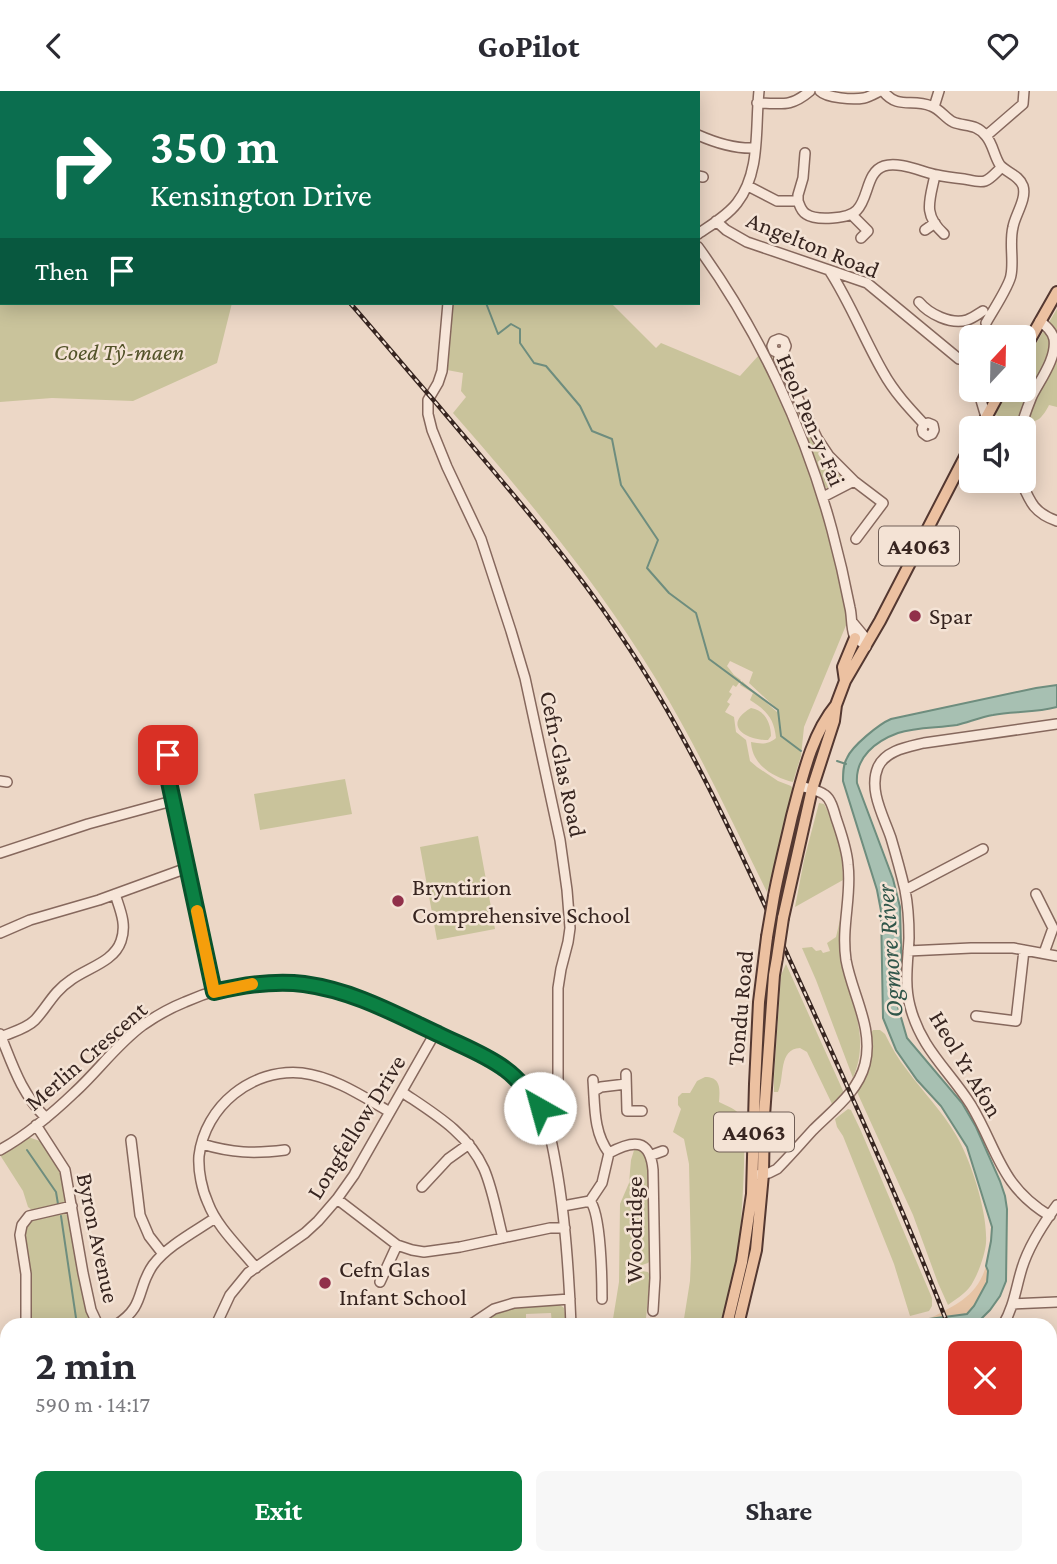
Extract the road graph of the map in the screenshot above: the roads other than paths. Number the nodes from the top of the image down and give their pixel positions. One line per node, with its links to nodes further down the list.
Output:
1 (758, 91): 7 (street)
2 (810, 91): 7 (street)
3 (820, 91): 4 (street)
4 (881, 91): 8 (street)
5 (940, 91): 8 (street)
6 (1024, 91): 10 (street)
7 (757, 103): 11 (street)
8 (934, 107): 10 (street)
9 (700, 136): 11 (street)
10 (986, 136): 13 (street)
11 (755, 148): 15 (street)
12 (805, 153): 16 (street)
13 (1002, 167): 14 (street); 27 (street)
14 (935, 175): 17 (street); 19 (street)
15 (748, 186): 16 (street); 18 (street)
16 (798, 201): 17 (street)
17 (852, 215): 23 (street)
18 (716, 222): 21 (street); 25 (street, Angelton Road)
19 (935, 223): 20 (street); 22 (street)
20 (925, 230)
21 (700, 233)
22 (944, 234)
23 (868, 235)
24 (700, 250): 38 (street, Heol Pen-y-Fai)
25 (829, 270): 32 (street, Angelton Road); 34 (street)
26 (1057, 292): 29 (main road)
27 (919, 302)
28 (448, 305): 71 (street, Cefn-Glas Road)
29 (1040, 321): 30 (main road); 33 (street)
30 (1036, 328)
31 (779, 353): 36 (street)
32 (959, 358)
33 (1025, 416)
34 (924, 424)
35 (959, 468): 41 (main road, A4063)
36 (854, 481): 38 (street); 40 (street)
37 (1026, 493): 39 (street)
38 (823, 497): 42 (street, Heol Pen-y-Fai)
39 (1057, 521)
40 (856, 539)
41 (876, 627): 42 (street); 43 (main road, A4063)
42 (855, 629): 43 (street, Heol Pen-y-Fai); 44 (main road)
43 (866, 647): 44 (main road, Tondu Road / A4063)
44 (845, 681): 45 (main road, Tondu Road / A4063)
45 (836, 705): 48 (main road, Tondu Road / A4063); 49 (main road, Tondu Road / A4063)
46 (1057, 724): 54 (street, Heol Yr Afon)
47 (166, 768): 50 (street)
48 (800, 786): 49 (street); 84 (main road, Tondu Road / A4063, bridge)
49 (811, 789): 84 (main road, Tondu Road / A4063, bridge); 84 (street)
50 (172, 801): 52 (street); 53 (street)
51 (983, 849): 54 (street)
52 (0, 853)
53 (187, 869): 55 (street); 62 (street)
54 (905, 890): 59 (street, Heol Yr Afon)
55 (115, 894): 57 (street); 65 (street)
56 (1036, 894): 60 (street)
57 (0, 933)
58 (1024, 950): 59 (street); 60 (street); 63 (street)
59 (908, 951): 91 (street, Heol Yr Afon)
60 (1044, 953): 61 (street)
61 (1057, 956)
62 (214, 992): 64 (street, Merlin Crescent); 74 (street, Merlin Crescent)
63 (976, 1016)
64 (435, 1033): 70 (street, Longfellow Drive); 71 (street, Merlin Crescent)
65 (1, 1036): 74 (street)
66 (626, 1074): 68 (street)
67 (593, 1080): 69 (street)
68 (626, 1084): 69 (street); 72 (street)
69 (594, 1091): 82 (street)
70 (402, 1092): 73 (street, Longfellow Drive); 78 (street)
71 (540, 1108): 89 (street)
72 (642, 1111)
73 (390, 1112): 77 (street); 86 (street, Longfellow Drive)
74 (46, 1118): 75 (street, Merlin Crescent)
75 (36, 1125): 79 (street, Merlin Crescent); 88 (street, Byron Avenue)
76 (131, 1140): 96 (street)
77 (202, 1144): 80 (street); 92 (street)
78 (469, 1144): 85 (street); 94 (street)
79 (0, 1150)
80 (285, 1150)
81 (663, 1150): 83 (street)
82 (609, 1153): 83 (street, Woodridge); 87 (street)
83 (652, 1155): 103 (street, Woodridge)
84 (758, 1175): 110 (main road, Tondu Road / A4063); 111 (main road, Tondu Road / A4063)
85 (422, 1187)
86 (337, 1199): 95 (street); 97 (street, Longfellow Drive)
87 (590, 1201): 89 (street); 100 (street)
88 (72, 1206): 104 (street); 105 (street, Byron Avenue)
89 (563, 1206): 93 (street)
90 (1057, 1206): 91 (street)
91 (1049, 1216): 102 (street)
92 (215, 1218): 96 (street); 97 (street)
93 (565, 1228): 94 (street); 99 (street)
94 (503, 1238): 95 (street)
95 (397, 1245): 98 (street)
96 (163, 1254): 106 (street)
97 (256, 1268): 107 (street, Longfellow Drive)
98 (380, 1282)
99 (570, 1299): 108 (street); 109 (street)
100 (603, 1299)
101 (1057, 1302): 102 (street)
102 (1013, 1304): 112 (street)
103 (653, 1311)
104 (26, 1318)
105 (95, 1318)
106 (125, 1318)
107 (221, 1318)
108 (481, 1318)
109 (571, 1318)
110 (729, 1318)
111 (740, 1318)
112 (1006, 1318)

